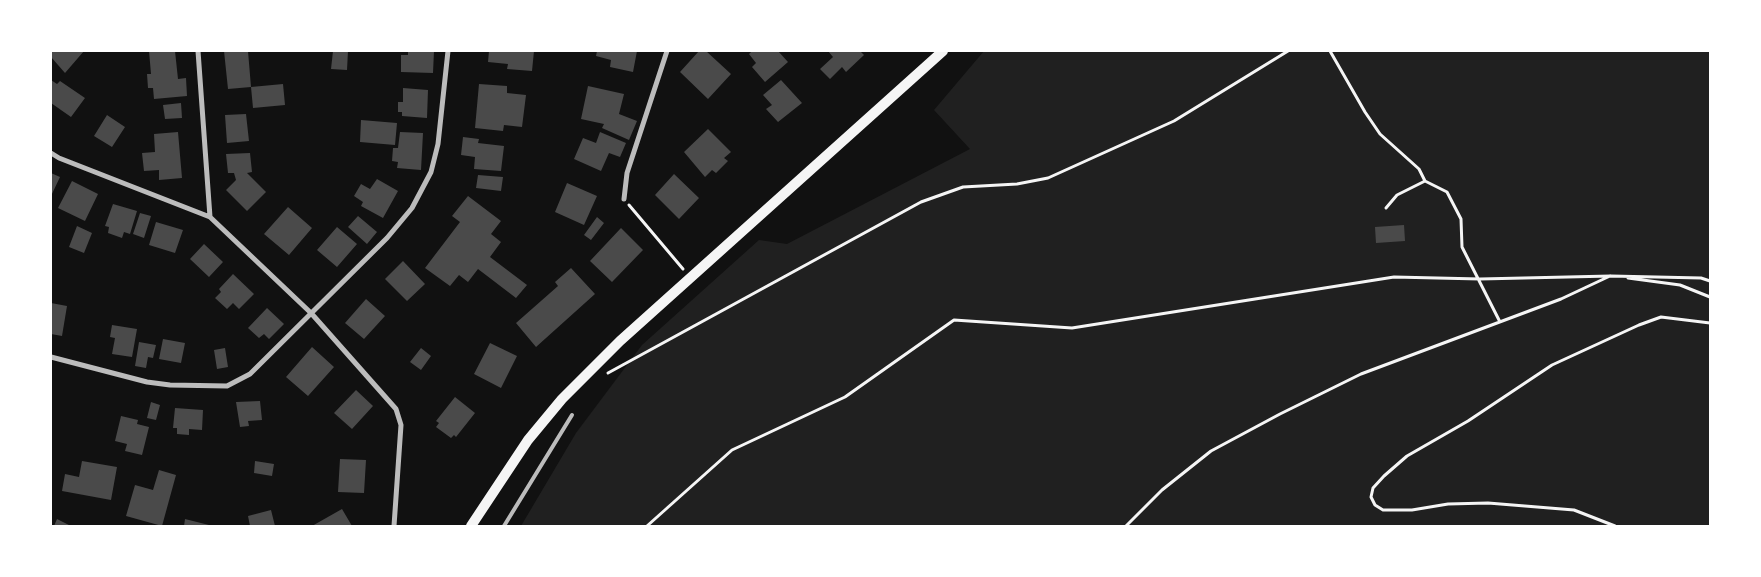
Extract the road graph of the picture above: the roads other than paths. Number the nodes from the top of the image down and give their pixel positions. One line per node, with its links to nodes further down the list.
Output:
1 (198, 51): 7 (street)
2 (448, 51): 8 (street)
3 (667, 51): 6 (street)
4 (943, 51): 12 (main road)
5 (51, 153): 7 (street)
6 (624, 199)
7 (210, 217): 8 (street)
8 (311, 313): 9 (street); 11 (street)
9 (51, 357)
10 (572, 414): 13 (lane)
11 (394, 526)
12 (471, 526)
13 (504, 526)

